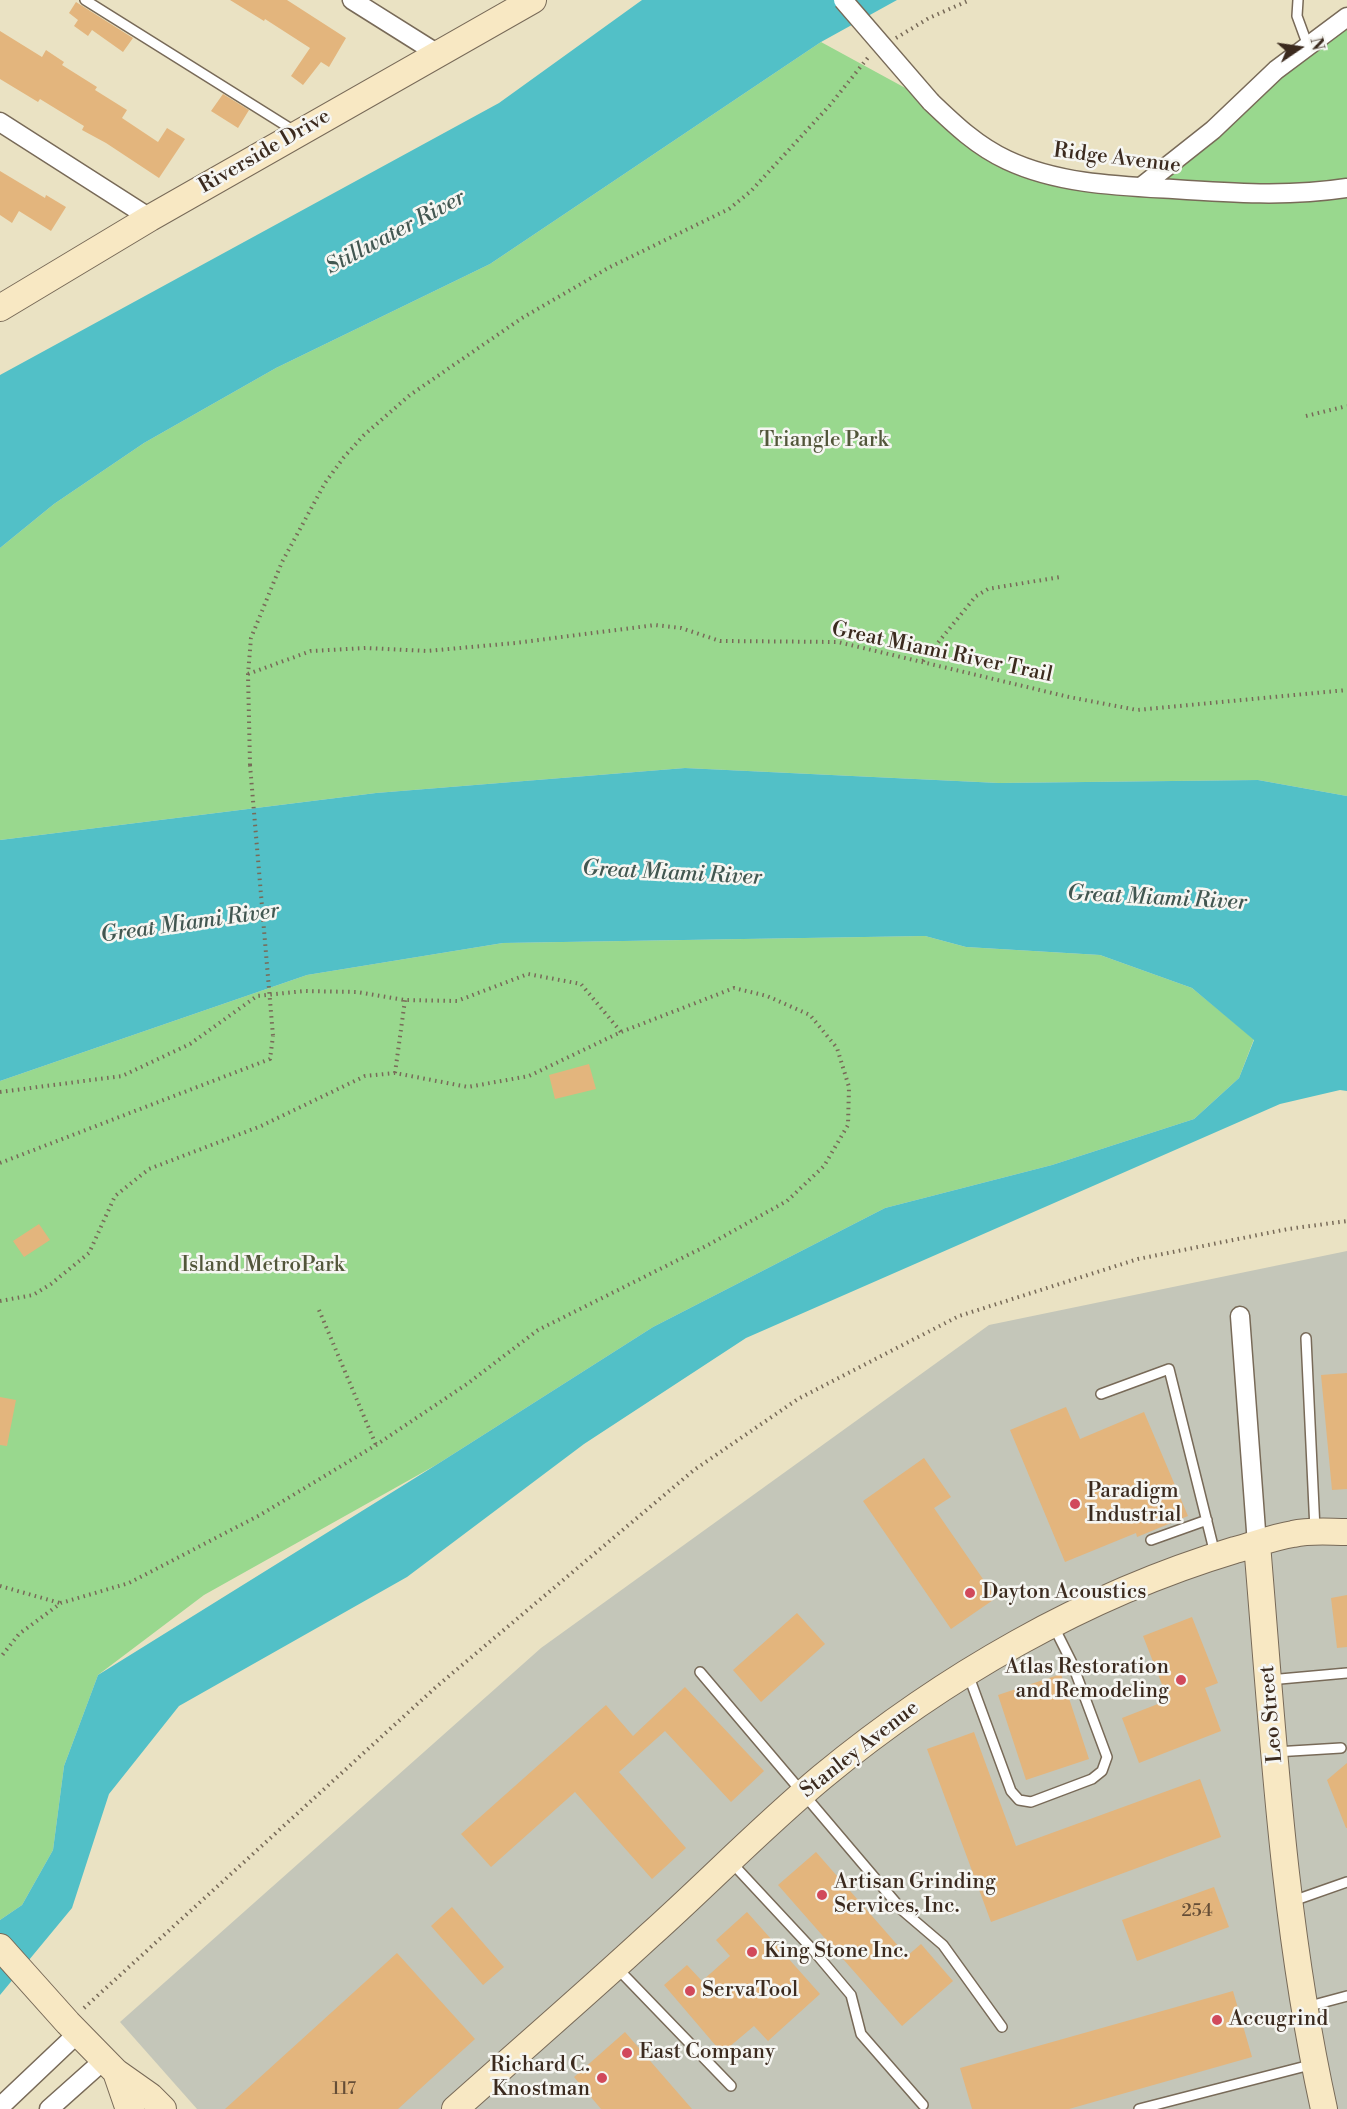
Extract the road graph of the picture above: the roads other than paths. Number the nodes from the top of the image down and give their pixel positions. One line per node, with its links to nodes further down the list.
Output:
1 (85, 0): 10 (lane)
2 (352, 0): 8 (street)
3 (533, 0): 8 (street, Riverside Drive)
4 (843, 0): 11 (street, Ridge Avenue, bridge)
5 (1298, 0): 7 (lane)
6 (1347, 17): 7 (street)
7 (1308, 46): 11 (street)
8 (438, 54): 10 (street, Riverside Drive)
9 (0, 122): 13 (street)
10 (298, 133): 13 (street, Riverside Drive)
11 (1141, 187): 12 (street, Ridge Avenue)
12 (1347, 188)
13 (150, 218): 14 (street, Riverside Drive)
14 (0, 308)
15 (1240, 1316): 22 (street, Leo Street)
16 (1306, 1338): 20 (lane)
17 (1101, 1394): 18 (lane)
18 (1207, 1520): 21 (lane); 23 (lane)
19 (1347, 1532): 20 (street, Stanley Avenue)
20 (1316, 1533): 22 (street, Stanley Avenue)
21 (1151, 1540)
22 (1257, 1544): 23 (street, Stanley Avenue); 28 (street, Leo Street)
23 (1216, 1556): 24 (street, Stanley Avenue)
24 (1053, 1625): 26 (street, Stanley Avenue); 26 (lane)
25 (700, 1672): 31 (lane)
26 (968, 1673): 31 (street, Stanley Avenue)
27 (1347, 1673): 28 (lane)
28 (1269, 1680): 30 (street, Leo Street)
29 (1341, 1748): 30 (lane)
30 (1275, 1752): 34 (street, Leo Street)
31 (803, 1793): 32 (street, Stanley Avenue); 40 (lane)
32 (729, 1860): 36 (street, Stanley Avenue); 44 (lane)
33 (1347, 1882): 34 (lane)
34 (1290, 1902): 38 (street, Leo Street)
35 (0, 1947): 39 (street)
36 (615, 1966): 43 (lane); 49 (street, Stanley Avenue)
37 (1347, 1996): 38 (lane)
38 (1304, 2008): 41 (street, Leo Street)
39 (69, 2023): 42 (street); 45 (street)
40 (1002, 2027)
41 (1314, 2064): 50 (lane); 51 (street, Leo Street)
42 (110, 2066): 46 (street); 47 (street); 48 (street)
43 (731, 2086)
44 (923, 2105)
45 (0, 2107)
46 (49, 2109)
47 (131, 2109)
48 (163, 2109)
49 (454, 2109)
50 (1139, 2109)
51 (1324, 2109)

